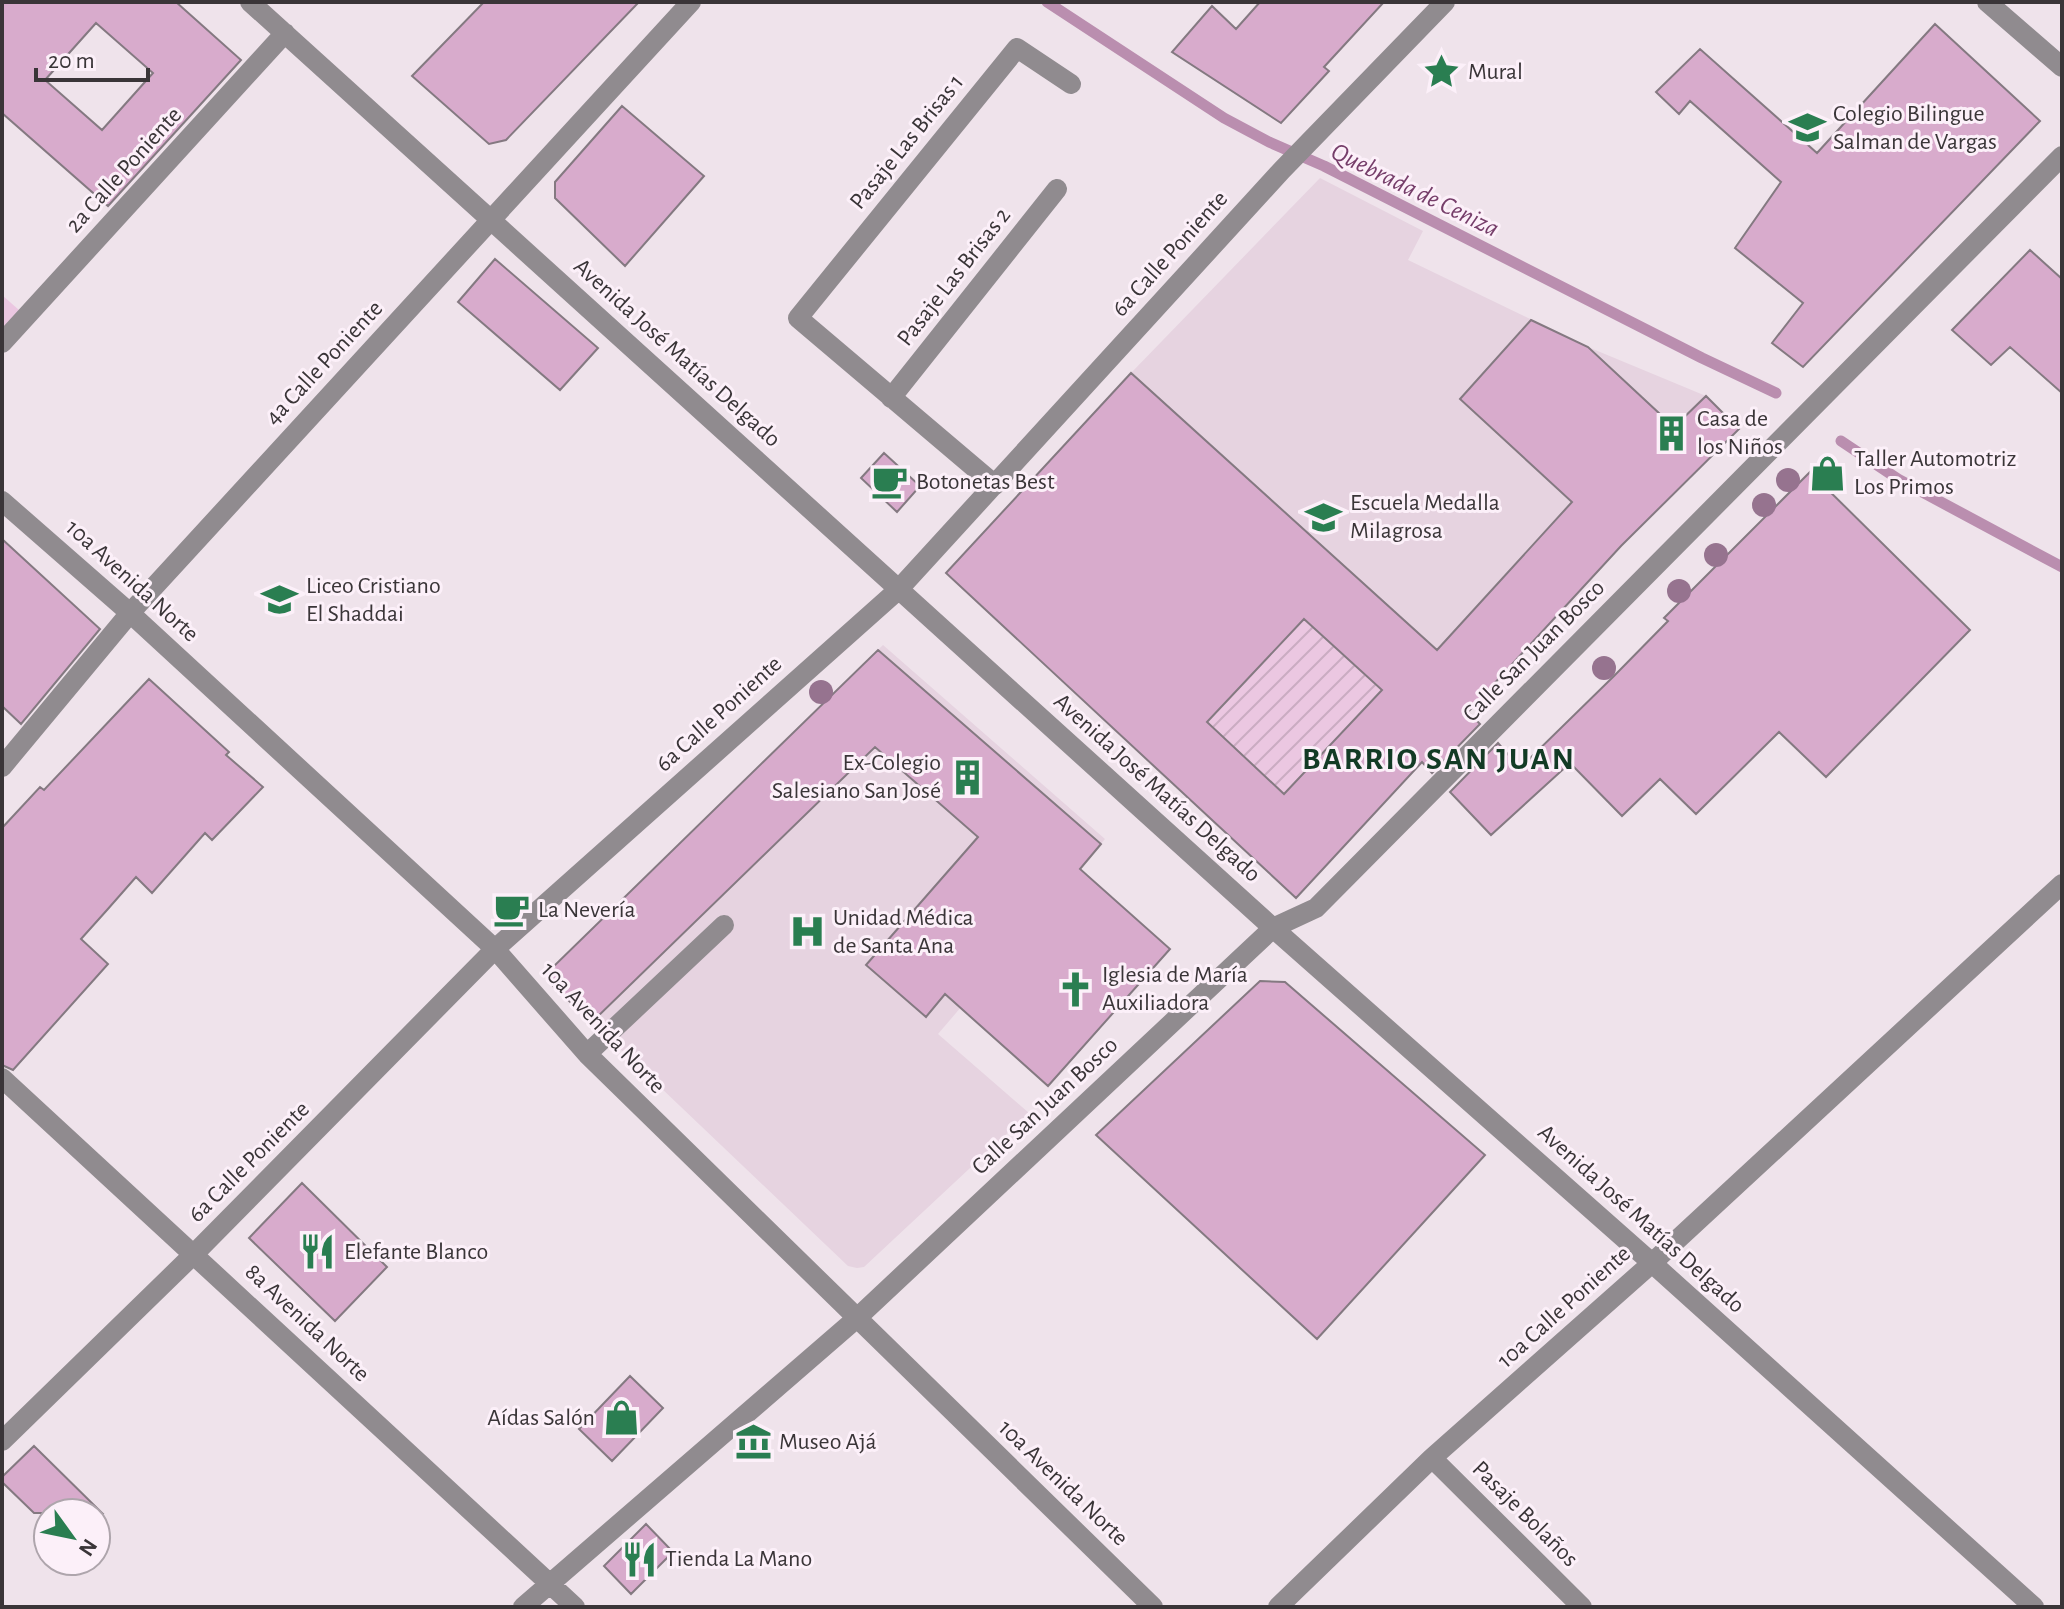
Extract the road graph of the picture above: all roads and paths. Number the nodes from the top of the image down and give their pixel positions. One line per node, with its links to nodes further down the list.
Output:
1 (250, 2): 5 (street, Avenida José Matías Delgado)
2 (691, 2): 10 (street, 4a Calle Poniente)
3 (1445, 2): 13 (street, 6a Calle Poniente)
4 (1987, 2): 6 (street)
5 (285, 33): 10 (street, Avenida José Matías Delgado); 11 (street, 2a Calle Poniente)
6 (2062, 67)
7 (1071, 84): 12 (street, Pasaje Las Brisas 1)
8 (2062, 156): 20 (street, Calle San Juan Bosco)
9 (1057, 189): 12 (street, Pasaje Las Brisas 2)
10 (492, 219): 15 (street, Avenida José Matías Delgado); 16 (street, 4a Calle Poniente)
11 (2, 343)
12 (891, 398): 13 (street)
13 (995, 485): 15 (street, 6a Calle Poniente)
14 (2, 501): 16 (street, 10a Avenida Norte)
15 (898, 590): 20 (street, Avenida José Matías Delgado); 21 (street, 6a Calle Poniente)
16 (130, 613): 17 (street, 4a Calle Poniente); 21 (street, 10a Avenida Norte)
17 (2, 767)
18 (2062, 884): 25 (street, 10a Calle Poniente)
19 (724, 925): 22 (street)
20 (1273, 928): 25 (street, Avenida José Matías Delgado); 26 (street, Calle San Juan Bosco)
21 (495, 949): 22 (street, 10a Avenida Norte); 24 (street, 6a Calle Poniente)
22 (587, 1054): 26 (street, 10a Avenida Norte)
23 (2, 1078): 24 (street, 8a Avenida Norte)
24 (194, 1254): 27 (street, 6a Calle Poniente); 29 (street, 8a Avenida Norte)
25 (1652, 1263): 28 (street, 10a Calle Poniente); 35 (street, Avenida José Matías Delgado)
26 (857, 1318): 29 (street, Calle San Juan Bosco); 32 (street, 10a Avenida Norte)
27 (2, 1441)
28 (1432, 1458): 33 (street, 10a Calle Poniente); 34 (street, Pasaje Bolaños)
29 (550, 1582): 30 (street, Calle San Juan Bosco); 31 (street, 8a Avenida Norte)
30 (523, 1607)
31 (575, 1607)
32 (1153, 1607)
33 (1278, 1607)
34 (1582, 1607)
35 (2034, 1607)

